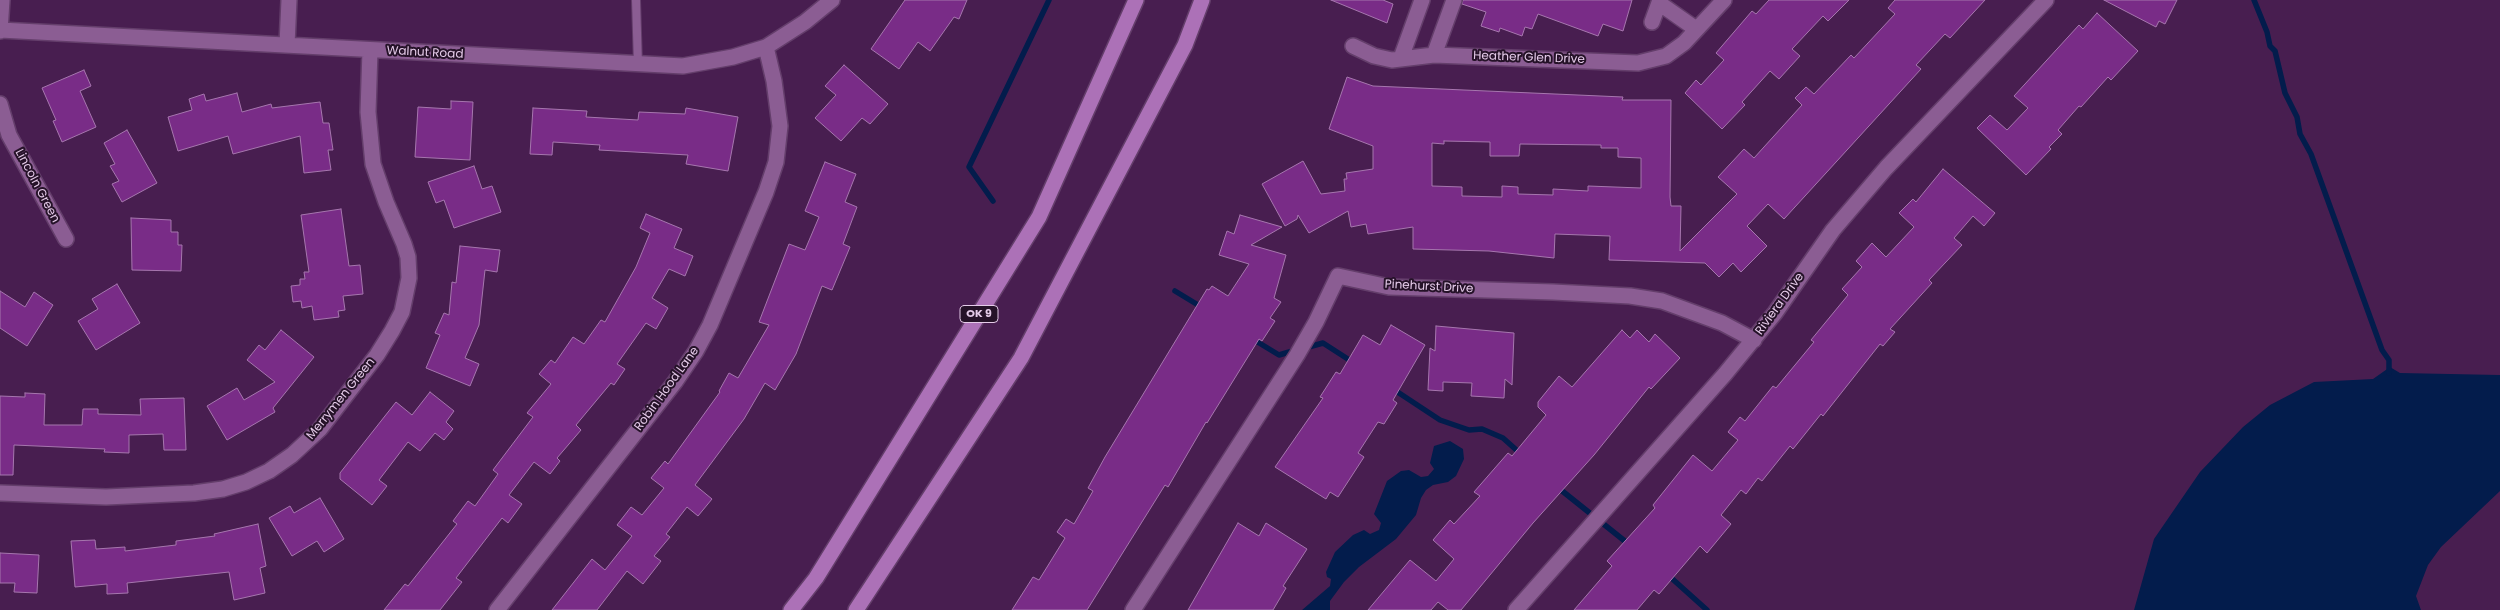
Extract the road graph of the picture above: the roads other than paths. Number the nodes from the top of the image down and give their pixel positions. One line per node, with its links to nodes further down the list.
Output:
1 (2, 0): 13 (street)
2 (289, 0): 15 (street)
3 (636, 0): 21 (lane)
4 (832, 0): 17 (street, Walnut Road)
5 (1136, 0): 27 (highway, OK 9)
6 (1202, 0): 28 (highway)
7 (1422, 0): 20 (street)
8 (1454, 0): 19 (street)
9 (1724, 0): 14 (street, Heather Glen Drive)
10 (2046, 0): 24 (street, Riviera Drive)
11 (1660, 2): 12 (street); 14 (street)
12 (1652, 22)
13 (0, 30): 15 (street, Walnut Road)
14 (1696, 30): 19 (street, Heather Glen Drive)
15 (287, 45): 18 (street, Walnut Road)
16 (1353, 46): 20 (street, Heather Glen Drive)
17 (766, 47): 21 (street, Walnut Road); 26 (street, Robin Hood Lane)
18 (370, 50): 21 (street, Walnut Road); 25 (street, Merrymen Green)
19 (1434, 55): 20 (street, Heather Glen Drive)
20 (1401, 58)
21 (638, 65)
22 (0, 104): 23 (street, Lincoln Green)
23 (66, 240)
24 (1754, 340): 29 (street, Pinehurst Drive); 30 (street, Riviera Drive)
25 (0, 493)
26 (497, 610)
27 (791, 610)
28 (856, 610)
29 (1133, 610)
30 (1516, 610)

